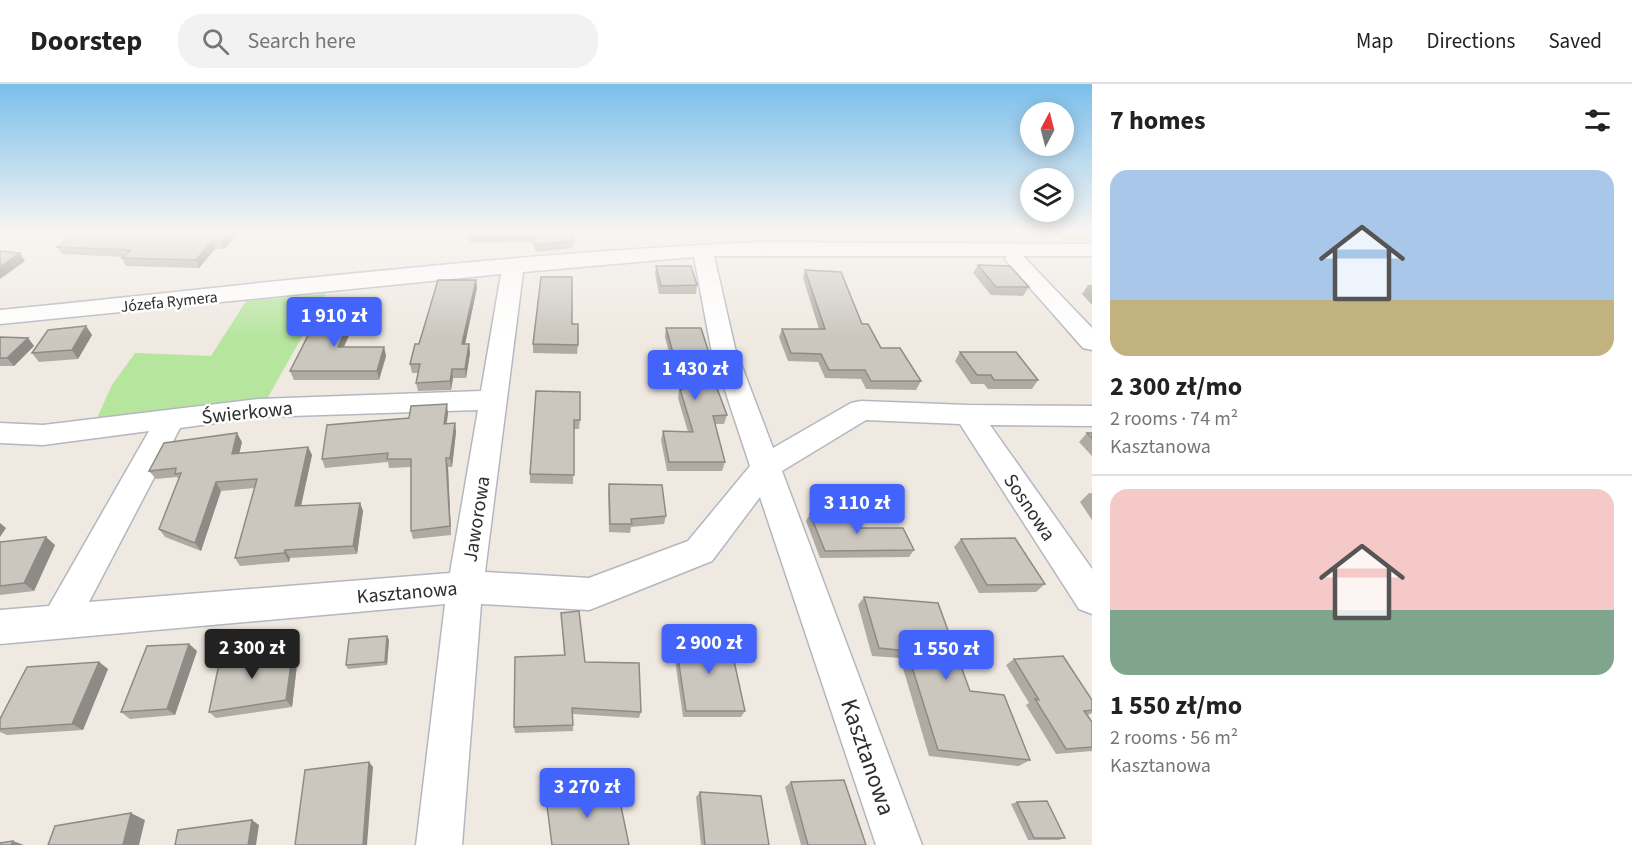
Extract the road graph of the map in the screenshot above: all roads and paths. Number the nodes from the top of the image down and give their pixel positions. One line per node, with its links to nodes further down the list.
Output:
1 (498, 268): 5 (street, Józefa Rymera)
2 (513, 268): 7 (street, Jaworowa)
3 (707, 268): 12 (street, Kasztanowa)
4 (1023, 268): 6 (street)
5 (0, 317)
6 (1092, 343)
7 (494, 400): 10 (street, Świerkowa); 13 (street, Jaworowa)
8 (968, 415): 9 (street, Kasztanowa); 12 (street, Kasztanowa); 14 (street, Sosnowa)
9 (1092, 416)
10 (170, 420): 11 (street, Świerkowa); 15 (street)
11 (0, 433)
12 (766, 466): 13 (street, Kasztanowa); 18 (street, Kasztanowa)
13 (465, 587): 15 (street, Kasztanowa); 17 (street, Jaworowa)
14 (1092, 598)
15 (60, 621): 16 (street, Kasztanowa)
16 (0, 627)
17 (439, 845)
18 (899, 845)

